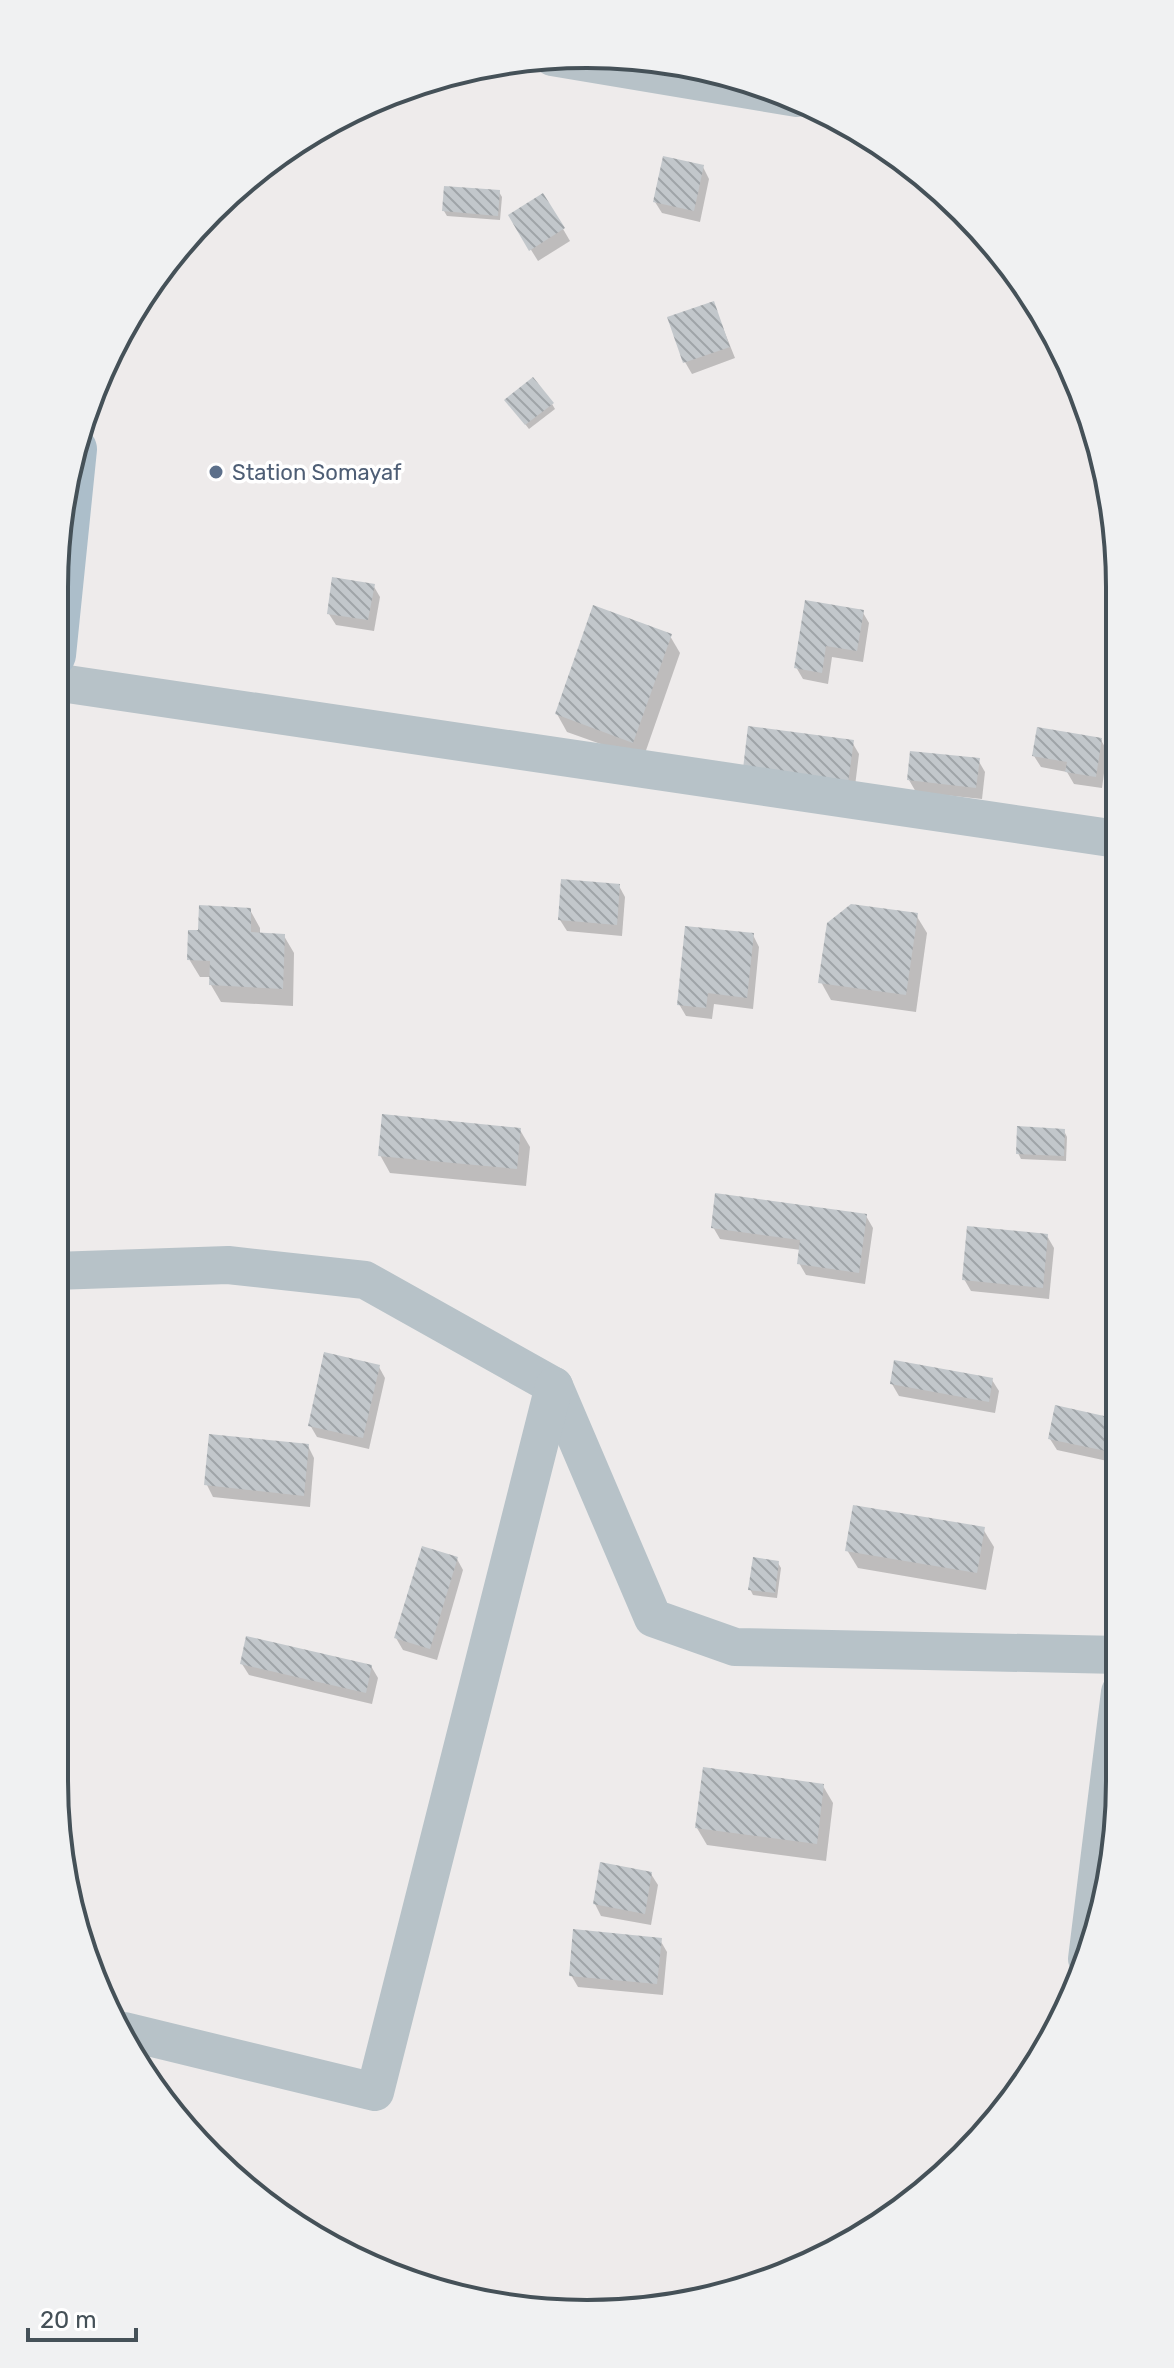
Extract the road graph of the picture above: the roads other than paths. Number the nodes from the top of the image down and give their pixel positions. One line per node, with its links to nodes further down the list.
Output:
1 (68, 684): 2 (street)
2 (1106, 837)
3 (68, 1271): 4 (street)
4 (554, 1386): 5 (street); 8 (street)
5 (1106, 1655)
6 (1105, 1813): 7 (street)
7 (1098, 1873)
8 (134, 2034)

